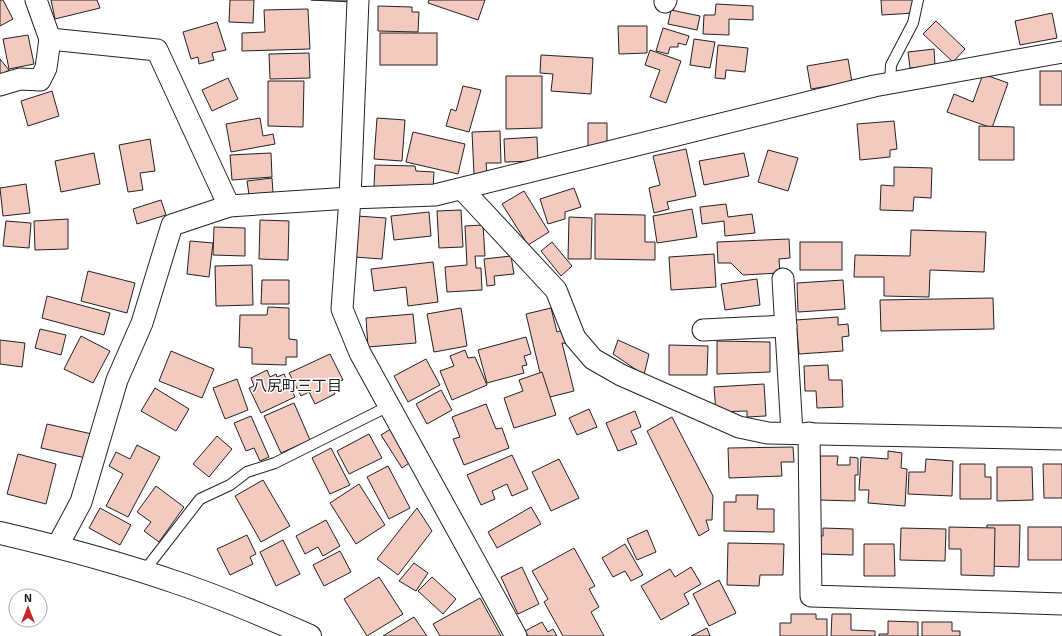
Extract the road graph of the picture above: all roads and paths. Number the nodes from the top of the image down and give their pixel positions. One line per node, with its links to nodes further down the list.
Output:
1 (36, 0): 4 (street)
2 (358, 0): 9 (street)
3 (918, 0): 6 (lane)
4 (50, 39): 7 (street); 10 (street)
5 (1062, 52): 6 (street)
6 (890, 83): 8 (street)
7 (0, 85)
8 (462, 189): 9 (street); 15 (street)
9 (350, 198): 10 (street); 14 (street)
10 (229, 206): 18 (street)
11 (783, 279): 12 (street)
12 (786, 326): 13 (street); 15 (street)
13 (703, 330)
14 (389, 406): 19 (lane); 22 (street)
15 (800, 433): 16 (street); 20 (street)
16 (1062, 439)
17 (0, 533): 18 (street)
18 (58, 547): 21 (street)
19 (148, 566)
20 (1062, 604)
21 (310, 636)
22 (516, 636)

